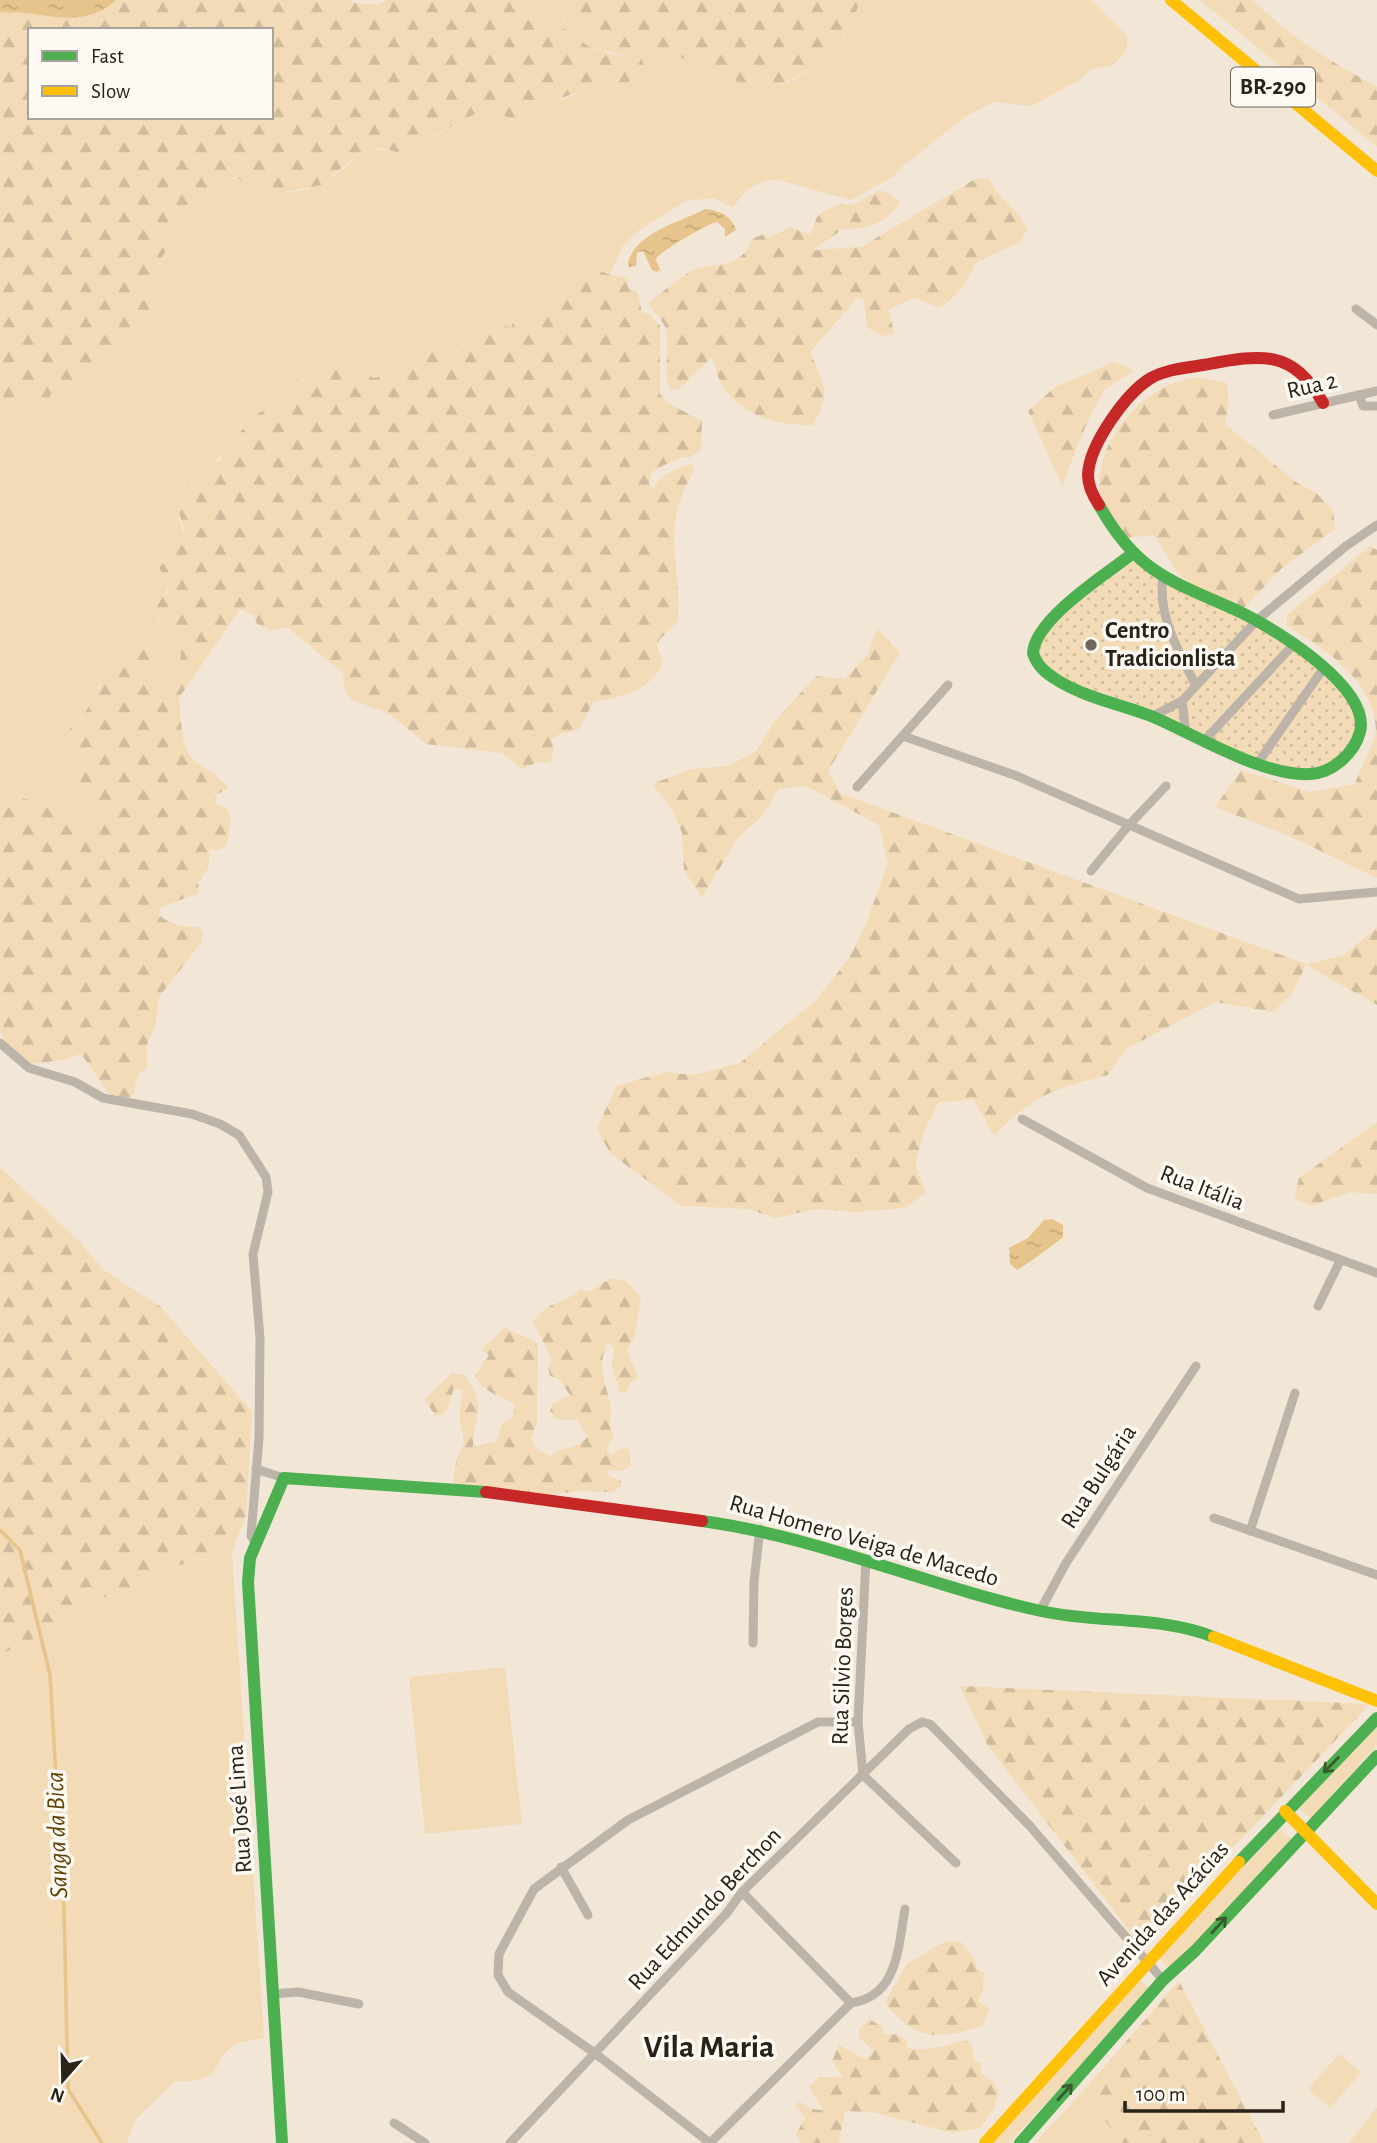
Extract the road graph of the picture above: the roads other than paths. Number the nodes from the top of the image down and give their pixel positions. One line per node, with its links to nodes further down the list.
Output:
1 (1171, 0): 2 (main road, BR-290)
2 (1377, 171)
3 (1356, 309): 4 (street)
4 (1377, 325)
5 (1377, 391): 6 (street, Rua 2)
6 (1359, 395): 7 (street, Rua 2); 8 (street, Rua 2)
7 (1323, 403): 9 (street, Rua 2); 11 (main road)
8 (1377, 406)
9 (1273, 415)
10 (1377, 525): 13 (street)
11 (1132, 554): 12 (main road); 19 (main road)
12 (1163, 576): 13 (main road); 17 (street)
13 (1257, 620): 14 (main road); 17 (street)
14 (1294, 644): 15 (main road); 22 (street)
15 (1323, 669): 23 (street); 23 (main road)
16 (948, 685): 21 (street)
17 (1196, 686): 18 (street)
18 (1182, 701): 19 (street); 20 (street)
19 (1151, 717): 20 (main road)
20 (1186, 733): 22 (main road)
21 (903, 736): 25 (street); 26 (street)
22 (1203, 742): 23 (main road)
23 (1257, 764)
24 (1166, 786): 26 (street)
25 (858, 787)
26 (1128, 826): 27 (street); 28 (street)
27 (1091, 871)
28 (1377, 892)
29 (0, 1043): 36 (street)
30 (1022, 1119): 31 (street, Rua Itália)
31 (1340, 1261): 32 (street, Rua Itália); 33 (street)
32 (1377, 1273)
33 (1318, 1306)
34 (1196, 1366): 44 (street, Rua Bulgária)
35 (1295, 1393): 40 (street)
36 (256, 1469): 37 (street); 41 (street)
37 (284, 1478): 39 (main road, Rua Homero Veiga de Macedo); 41 (main road, Rua José Lima)
38 (1214, 1518): 40 (street)
39 (760, 1529): 42 (main road, Rua Homero Veiga de Macedo); 45 (street)
40 (1250, 1531): 43 (street)
41 (257, 1545): 61 (main road, Rua José Lima)
42 (866, 1559): 44 (main road, Rua Homero Veiga de Macedo); 48 (street, Rua Silvio Borges)
43 (1377, 1575)
44 (1040, 1611): 46 (main road, Rua Homero Veiga de Macedo)
45 (753, 1643)
46 (1377, 1701)
47 (1377, 1718): 51 (main road, Avenida das Acácias, one-way to 51)
48 (858, 1722): 50 (street, Rua Silvio Borges); 54 (street)
49 (1377, 1756): 52 (main road, Avenida das Acácias)
50 (863, 1775): 53 (street); 55 (street, Rua Edmundo Berchon); 59 (street, Rua Edmundo Berchon)
51 (1285, 1811): 52 (main road); 59 (main road, Avenida das Acácias)
52 (1305, 1832): 56 (main road); 60 (main road, Avenida das Acácias, one-way to 52)
53 (956, 1863)
54 (561, 1867): 58 (street); 64 (street)
55 (742, 1892): 62 (street); 64 (street, Rua Edmundo Berchon)
56 (1377, 1904)
57 (905, 1909): 62 (street)
58 (588, 1915)
59 (1147, 1964): 60 (street); 70 (main road, Avenida das Acácias)
60 (1163, 1980): 71 (main road, Avenida das Acácias, one-way to 60)
61 (272, 1994): 63 (street); 66 (main road, Rua José Lima)
62 (851, 2003): 69 (street)
63 (359, 2004)
64 (596, 2054): 68 (street, Rua Edmundo Berchon); 69 (street)
65 (394, 2123): 67 (street)
66 (282, 2143)
67 (425, 2143)
68 (510, 2143)
69 (710, 2143)
70 (985, 2143)
71 (1020, 2143)

